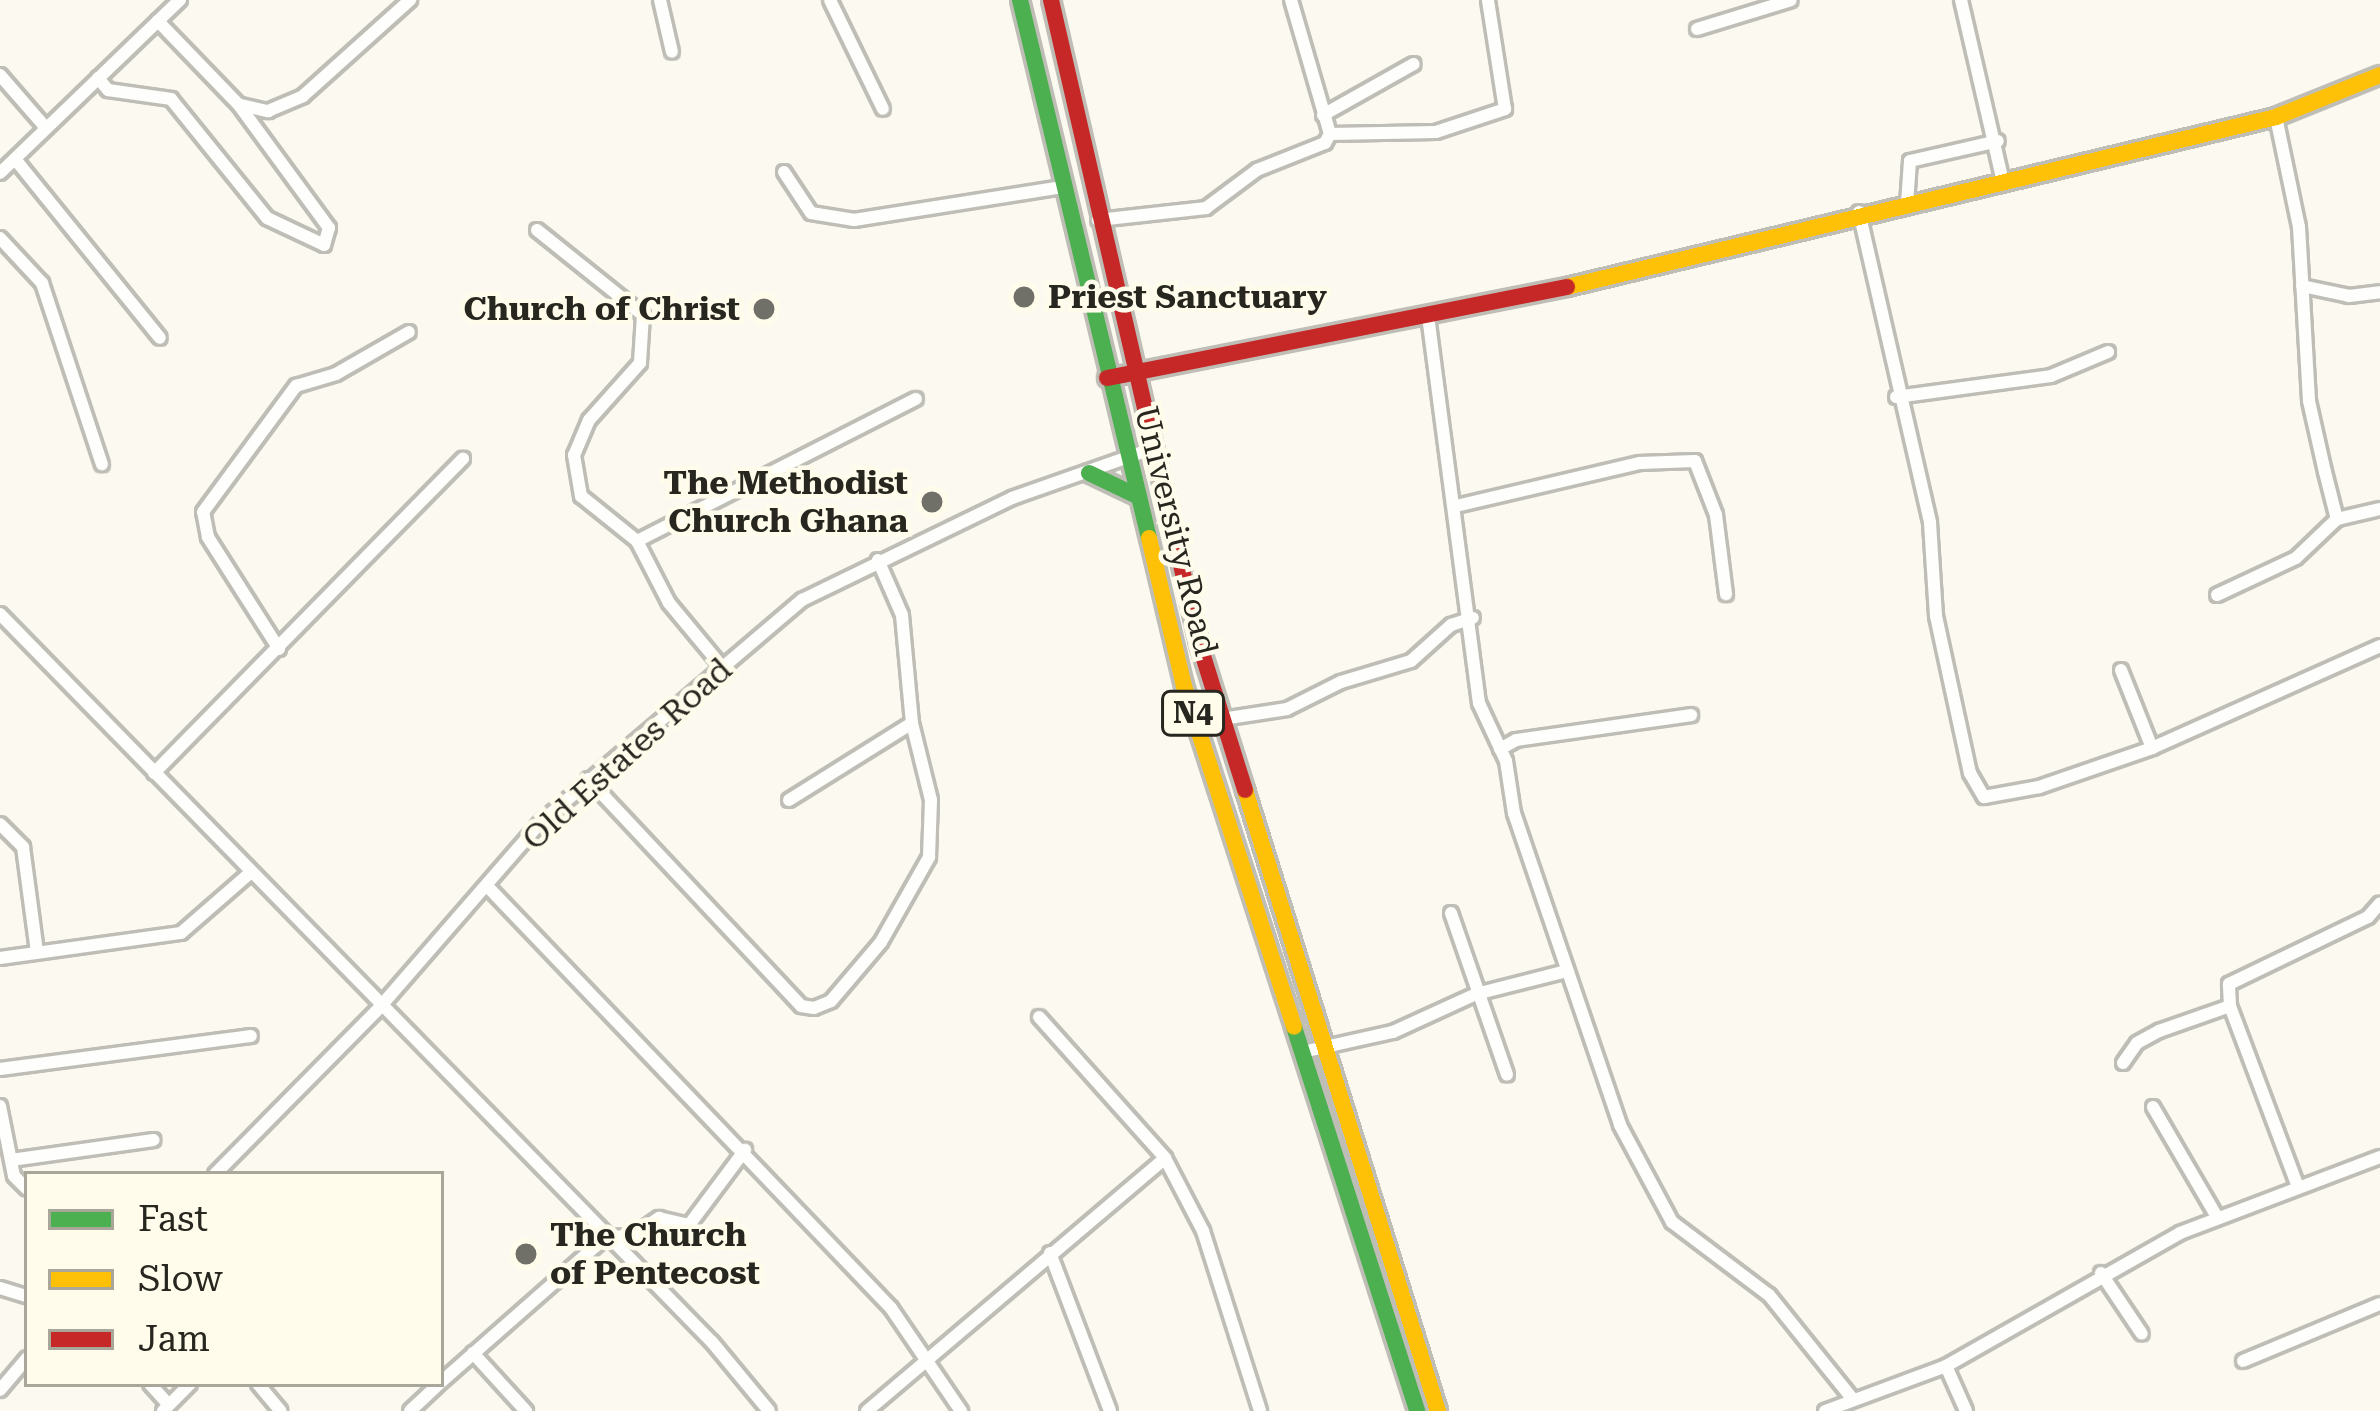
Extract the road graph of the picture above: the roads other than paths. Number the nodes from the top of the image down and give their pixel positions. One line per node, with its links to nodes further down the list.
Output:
1 (180, 0): 11 (street)
2 (410, 0): 18 (street)
3 (660, 0): 13 (street)
4 (830, 0): 19 (street)
5 (1020, 0): 29 (main road, University Road / N4)
6 (1051, 0): 32 (main road, University Road / N4)
7 (1291, 0): 20 (street)
8 (1488, 0): 23 (street)
9 (1791, 0): 12 (street)
10 (1960, 0): 24 (street)
11 (158, 21): 17 (street); 18 (street)
12 (1697, 29)
13 (672, 52)
14 (1414, 64): 20 (street)
15 (0, 75): 22 (street)
16 (2380, 75): 21 (main road)
17 (98, 78): 18 (street); 22 (street)
18 (239, 105)
19 (883, 109)
20 (1323, 115): 23 (street)
21 (2276, 117): 28 (main road); 35 (street)
22 (46, 128): 25 (street)
23 (1330, 134): 32 (street)
24 (1997, 141): 28 (street); 30 (street)
25 (14, 159): 27 (street); 39 (street)
26 (784, 172): 29 (street)
27 (0, 173)
28 (2002, 182): 30 (main road)
29 (1062, 187): 42 (main road, University Road / N4)
30 (1907, 204): 31 (main road)
31 (1859, 212): 37 (main road); 43 (street)
32 (1097, 220): 41 (main road, University Road / N4)
33 (536, 230): 54 (street)
34 (0, 238): 48 (street)
35 (2302, 286): 36 (street); 53 (street)
36 (2380, 292)
37 (1428, 316): 41 (main road); 51 (street)
38 (409, 332): 61 (street)
39 (160, 338)
40 (2108, 352): 43 (street)
41 (1134, 373): 42 (main road); 45 (main road, University Road / N4)
42 (1107, 379): 46 (main road, University Road / N4)
43 (1896, 397): 67 (street)
44 (916, 399): 54 (street)
45 (1151, 449): 46 (street, Old Estates Road); 65 (main road, University Road / N4)
46 (1127, 457): 49 (street, Old Estates Road); 50 (main road, University Road / N4)
47 (463, 459): 61 (street)
48 (102, 464)
49 (1089, 473): 50 (main road); 55 (street, Old Estates Road)
50 (1136, 496): 86 (main road, University Road / N4)
51 (1456, 506): 56 (street); 59 (street)
52 (2380, 509): 53 (street)
53 (2337, 519): 57 (street)
54 (637, 541): 62 (street)
55 (878, 560): 62 (street, Old Estates Road); 66 (street)
56 (1726, 594)
57 (2217, 595)
58 (2, 618): 69 (street)
59 (1473, 618): 65 (street); 68 (street)
60 (2380, 646): 67 (street)
61 (279, 649): 69 (street)
62 (723, 668): 70 (street, Old Estates Road)
63 (2121, 670): 67 (street)
64 (1691, 715): 68 (street)
65 (1222, 719): 85 (main road, University Road / N4)
66 (912, 723): 70 (street); 71 (street)
67 (2152, 748)
68 (1500, 749): 79 (street)
69 (154, 773): 73 (street)
70 (588, 779): 74 (street, Old Estates Road)
71 (788, 800)
72 (0, 824): 77 (street)
73 (250, 874): 77 (street); 82 (street)
74 (487, 886): 82 (street, Old Estates Road); 93 (street)
75 (2380, 903): 81 (street)
76 (1451, 913): 80 (street)
77 (37, 952): 78 (street)
78 (0, 958)
79 (1567, 971): 80 (street); 114 (street)
80 (1477, 994): 85 (street); 89 (street)
81 (2230, 1006): 87 (street); 99 (street)
82 (380, 1007): 97 (street, Old Estates Road); 101 (street)
83 (1039, 1017): 95 (street)
84 (251, 1036): 88 (street)
85 (1326, 1046): 86 (street); 123 (main road, University Road / N4)
86 (1307, 1051): 122 (main road, University Road / N4)
87 (2123, 1064)
88 (0, 1069)
89 (1508, 1075)
90 (0, 1106): 96 (street)
91 (2153, 1107): 100 (street)
92 (154, 1140): 96 (street)
93 (745, 1150): 101 (street); 107 (street)
94 (2380, 1157): 99 (street)
95 (1165, 1158): 102 (street); 121 (street)
96 (11, 1160): 98 (street)
97 (218, 1171)
98 (24, 1184)
99 (2298, 1187): 100 (street)
100 (2217, 1217): 103 (street)
101 (606, 1237): 106 (street); 117 (street)
102 (1050, 1253): 107 (street); 120 (street)
103 (2101, 1273): 105 (street); 110 (street)
104 (2380, 1304): 108 (street)
105 (2142, 1334)
106 (473, 1353): 111 (street); 116 (street)
107 (928, 1353): 118 (street); 119 (street)
108 (2243, 1361)
109 (24, 1362): 113 (street)
110 (1946, 1366): 114 (street); 125 (street)
111 (444, 1379)
112 (260, 1387): 115 (street)
113 (0, 1390)
114 (1851, 1397): 124 (street)
115 (281, 1411)
116 (526, 1411)
117 (769, 1411)
118 (867, 1411)
119 (962, 1411)
120 (1110, 1411)
121 (1260, 1411)
122 (1417, 1411)
123 (1438, 1411)
124 (1825, 1411)
125 (1966, 1411)

